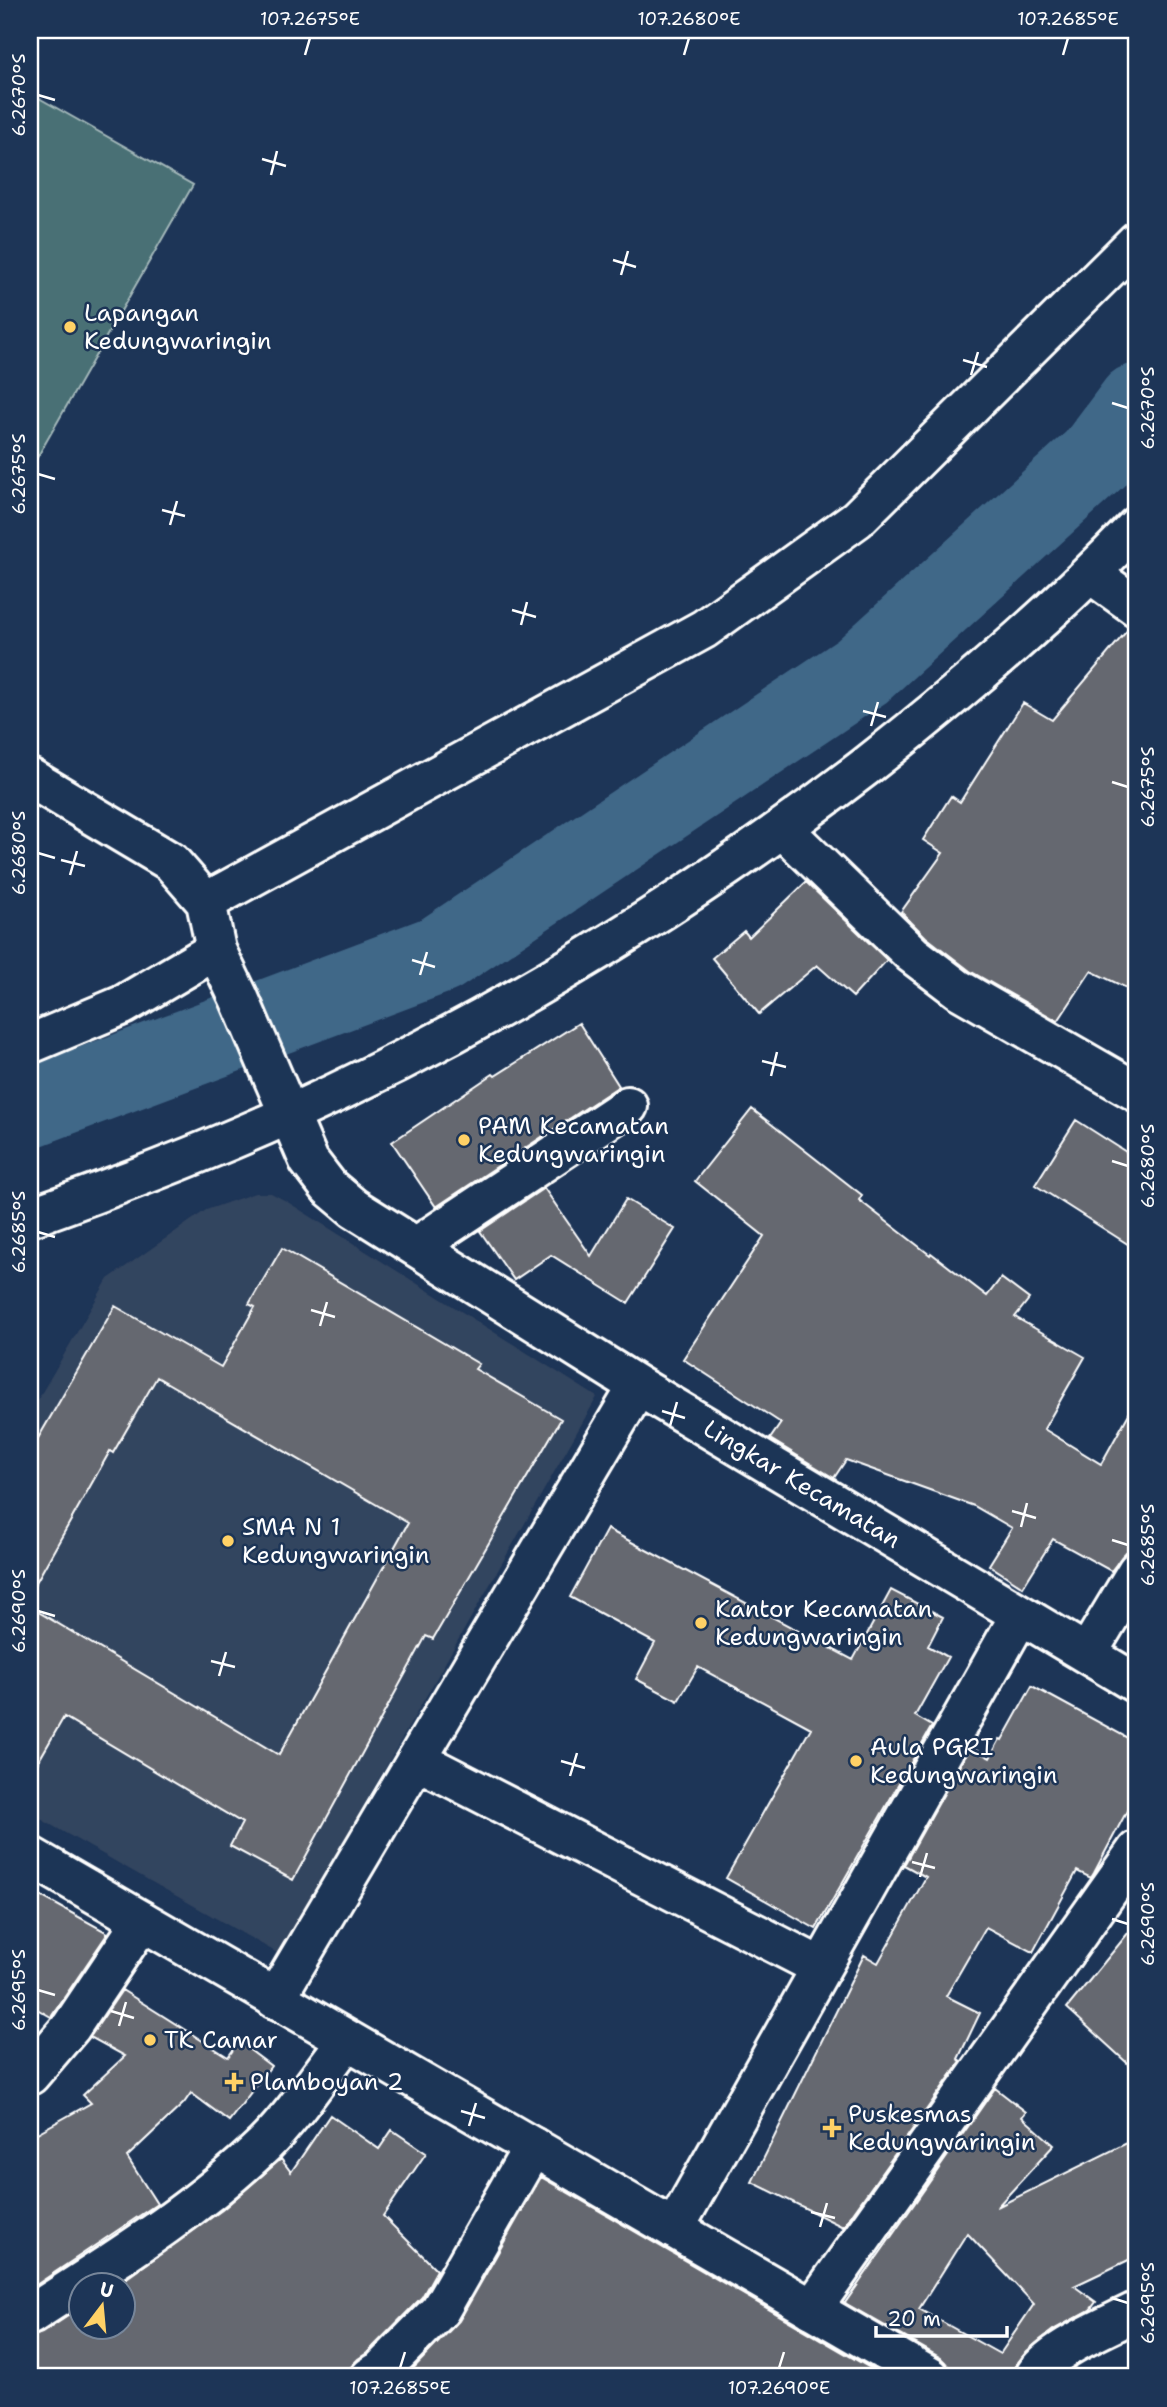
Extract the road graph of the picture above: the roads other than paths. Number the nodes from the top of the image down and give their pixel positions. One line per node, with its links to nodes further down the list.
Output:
1 (1137, 241): 7 (street)
2 (1137, 526): 3 (street)
3 (1091, 574): 4 (street); 6 (street)
4 (1137, 607)
5 (30, 778): 7 (street)
6 (783, 829): 10 (street); 12 (street)
7 (206, 902): 8 (street, Lingkar Kecamatan)
8 (216, 950): 9 (street); 12 (street, Lingkar Kecamatan)
9 (30, 1044)
10 (1137, 1092)
11 (628, 1107): 14 (street)
12 (288, 1116): 13 (street); 14 (street, Lingkar Kecamatan)
13 (30, 1217)
14 (417, 1246): 15 (street, Lingkar Kecamatan)
15 (638, 1386): 17 (street, Lingkar Kecamatan); 20 (street)
16 (1137, 1571): 18 (street)
17 (1020, 1615): 18 (street, Lingkar Kecamatan); 24 (street)
18 (1087, 1654): 19 (street, Lingkar Kecamatan)
19 (1137, 1684)
20 (416, 1760): 24 (street); 25 (street)
21 (1137, 1850): 30 (street)
22 (30, 1856): 23 (street)
23 (142, 1921): 25 (street); 27 (street)
24 (821, 1967): 29 (street)
25 (275, 1999): 26 (street)
26 (347, 2040): 28 (street); 32 (street)
27 (30, 2074)
28 (533, 2147): 29 (street); 33 (street)
29 (674, 2229): 30 (street)
30 (812, 2309): 34 (street)
31 (1137, 2311): 35 (street)
32 (30, 2315)
33 (370, 2377)
34 (930, 2377)
35 (1034, 2377)

